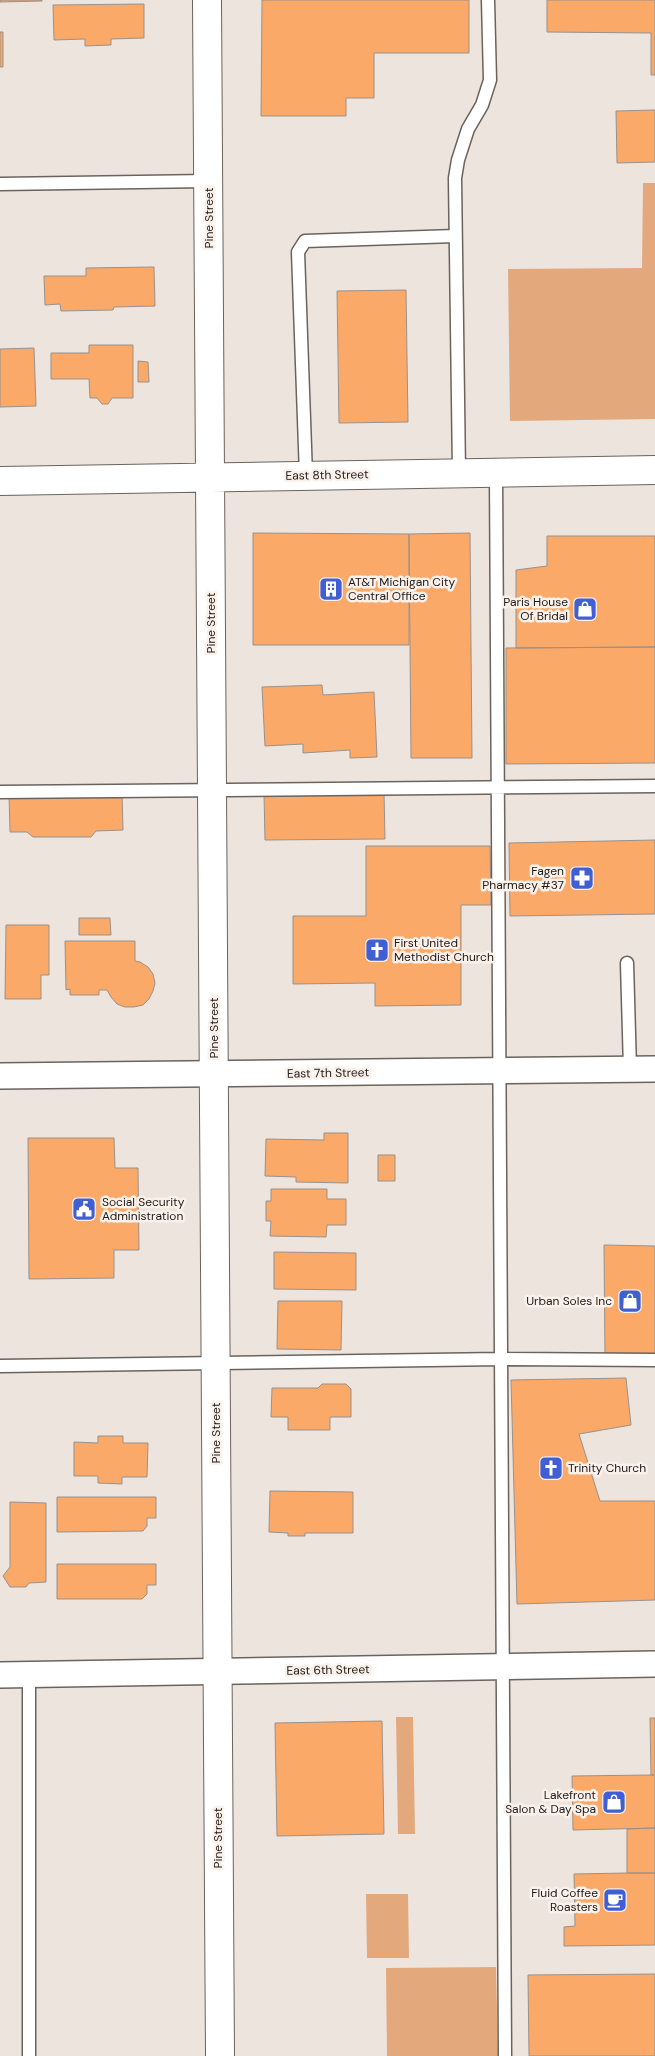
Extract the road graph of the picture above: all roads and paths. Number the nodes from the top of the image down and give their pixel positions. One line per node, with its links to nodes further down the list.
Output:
1 (207, 0): 3 (street, Pine Street)
2 (488, 0): 5 (lane)
3 (208, 182): 4 (lane); 10 (street, Pine Street)
4 (0, 184)
5 (455, 236): 7 (lane); 9 (lane)
6 (655, 470): 8 (street, East 8th Street)
7 (458, 473): 8 (street, East 8th Street); 9 (street, East 8th Street)
8 (496, 473): 13 (lane)
9 (306, 475): 10 (street, East 8th Street)
10 (210, 478): 11 (street, East 8th Street); 14 (street, Pine Street)
11 (0, 481)
12 (655, 786): 13 (lane)
13 (498, 789): 14 (lane); 19 (lane)
14 (212, 790): 15 (lane); 20 (street, Pine Street)
15 (0, 792)
16 (627, 963): 18 (lane)
17 (655, 1069): 18 (street, East 7th Street)
18 (630, 1070): 19 (street, East 7th Street)
19 (499, 1071): 20 (street, East 7th Street); 22 (lane)
20 (214, 1074): 21 (street, East 7th Street); 24 (street, Pine Street)
21 (0, 1076)
22 (501, 1359): 23 (lane); 24 (lane); 27 (lane)
23 (655, 1360)
24 (215, 1363): 25 (lane); 28 (street, Pine Street)
25 (0, 1366)
26 (655, 1664): 27 (street, East 6th Street)
27 (503, 1667): 28 (street, East 6th Street); 33 (lane)
28 (217, 1672): 29 (street, East 6th Street); 32 (street, Pine Street)
29 (29, 1674): 30 (street, East 6th Street); 31 (lane)
30 (0, 1675)
31 (29, 2056)
32 (220, 2056)
33 (505, 2056)

